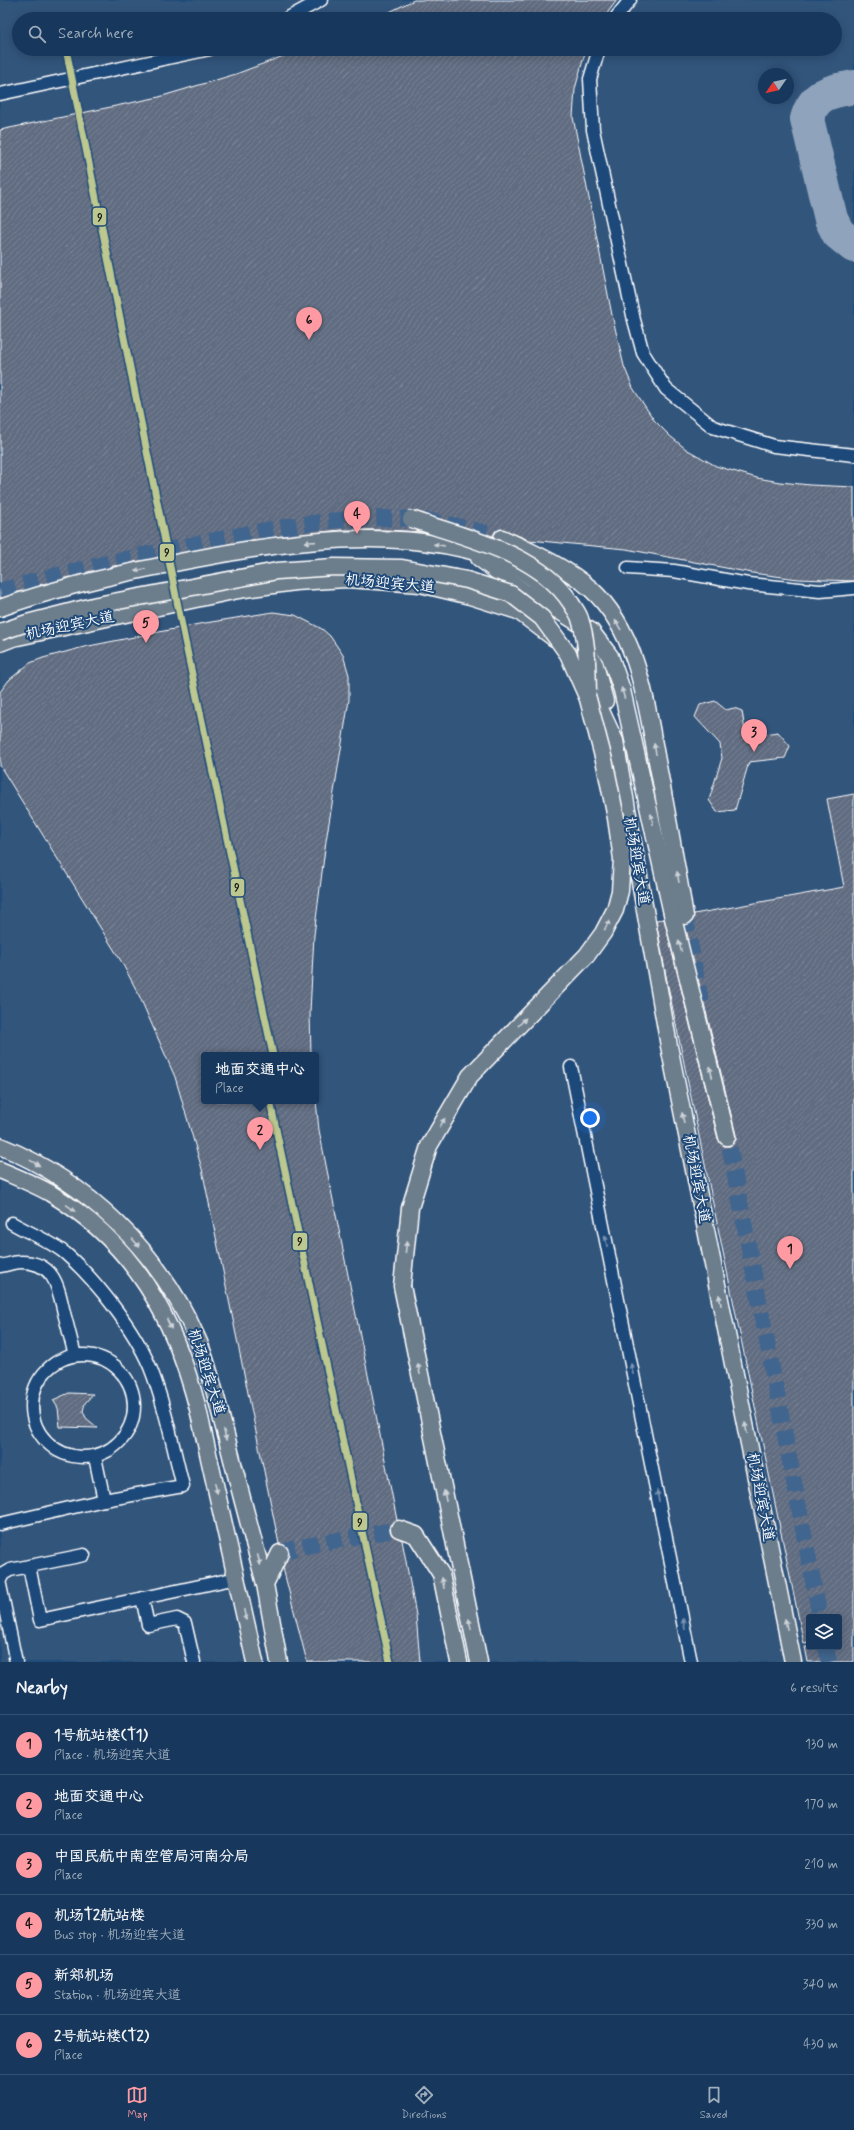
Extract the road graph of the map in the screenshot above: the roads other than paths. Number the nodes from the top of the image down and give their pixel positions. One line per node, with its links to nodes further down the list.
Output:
1 (321, 0): 3 (lane)
2 (630, 0): 4 (lane)
3 (299, 12)
4 (621, 12)
5 (177, 56): 7 (lane)
6 (596, 56): 8 (lane)
7 (0, 94)
8 (854, 455)
9 (411, 519): 21 (main road, bridge)
10 (502, 538): 23 (main road, one-way to 10)
11 (470, 550): 14 (main road); 16 (main road, one-way to 16); 18 (main road)
12 (628, 568): 13 (lane)
13 (854, 588)
14 (527, 594): 15 (main road); 17 (main road)
15 (470, 596): 20 (main road, 机场迎宾大道); 22 (main road, 机场迎宾大道)
16 (0, 608)
17 (556, 609): 18 (main road); 22 (main road)
18 (591, 631): 25 (main road, one-way to 18)
19 (0, 632): 21 (main road, bridge)
20 (0, 643)
21 (588, 699): 48 (main road, one-way to 21, bridge)
22 (616, 741): 50 (main road, 机场迎宾大道, one-way to 22)
23 (685, 916)
24 (571, 1067): 49 (lane, one-way to 24)
25 (727, 1138)
26 (0, 1146): 40 (main road, 机场迎宾大道, one-way to 40)
27 (0, 1170): 38 (main road, one-way to 38)
28 (12, 1223): 32 (lane)
29 (0, 1266): 30 (lane)
30 (75, 1355): 31 (lane); 31 (lane)
31 (95, 1457): 32 (lane)
32 (104, 1500): 33 (lane)
33 (0, 1524)
34 (399, 1529): 47 (main road, one-way to 34)
35 (280, 1552): 40 (main road)
36 (84, 1555): 37 (lane)
37 (29, 1566): 39 (lane); 42 (lane)
38 (237, 1578): 42 (lane); 45 (main road, one-way to 45)
39 (0, 1580)
40 (265, 1584): 46 (main road, 机场迎宾大道)
41 (0, 1585): 43 (lane)
42 (142, 1598): 44 (lane)
43 (16, 1662)
44 (194, 1662)
45 (255, 1662)
46 (279, 1662)
47 (459, 1662)
48 (479, 1662)
49 (691, 1662)
50 (793, 1662)

